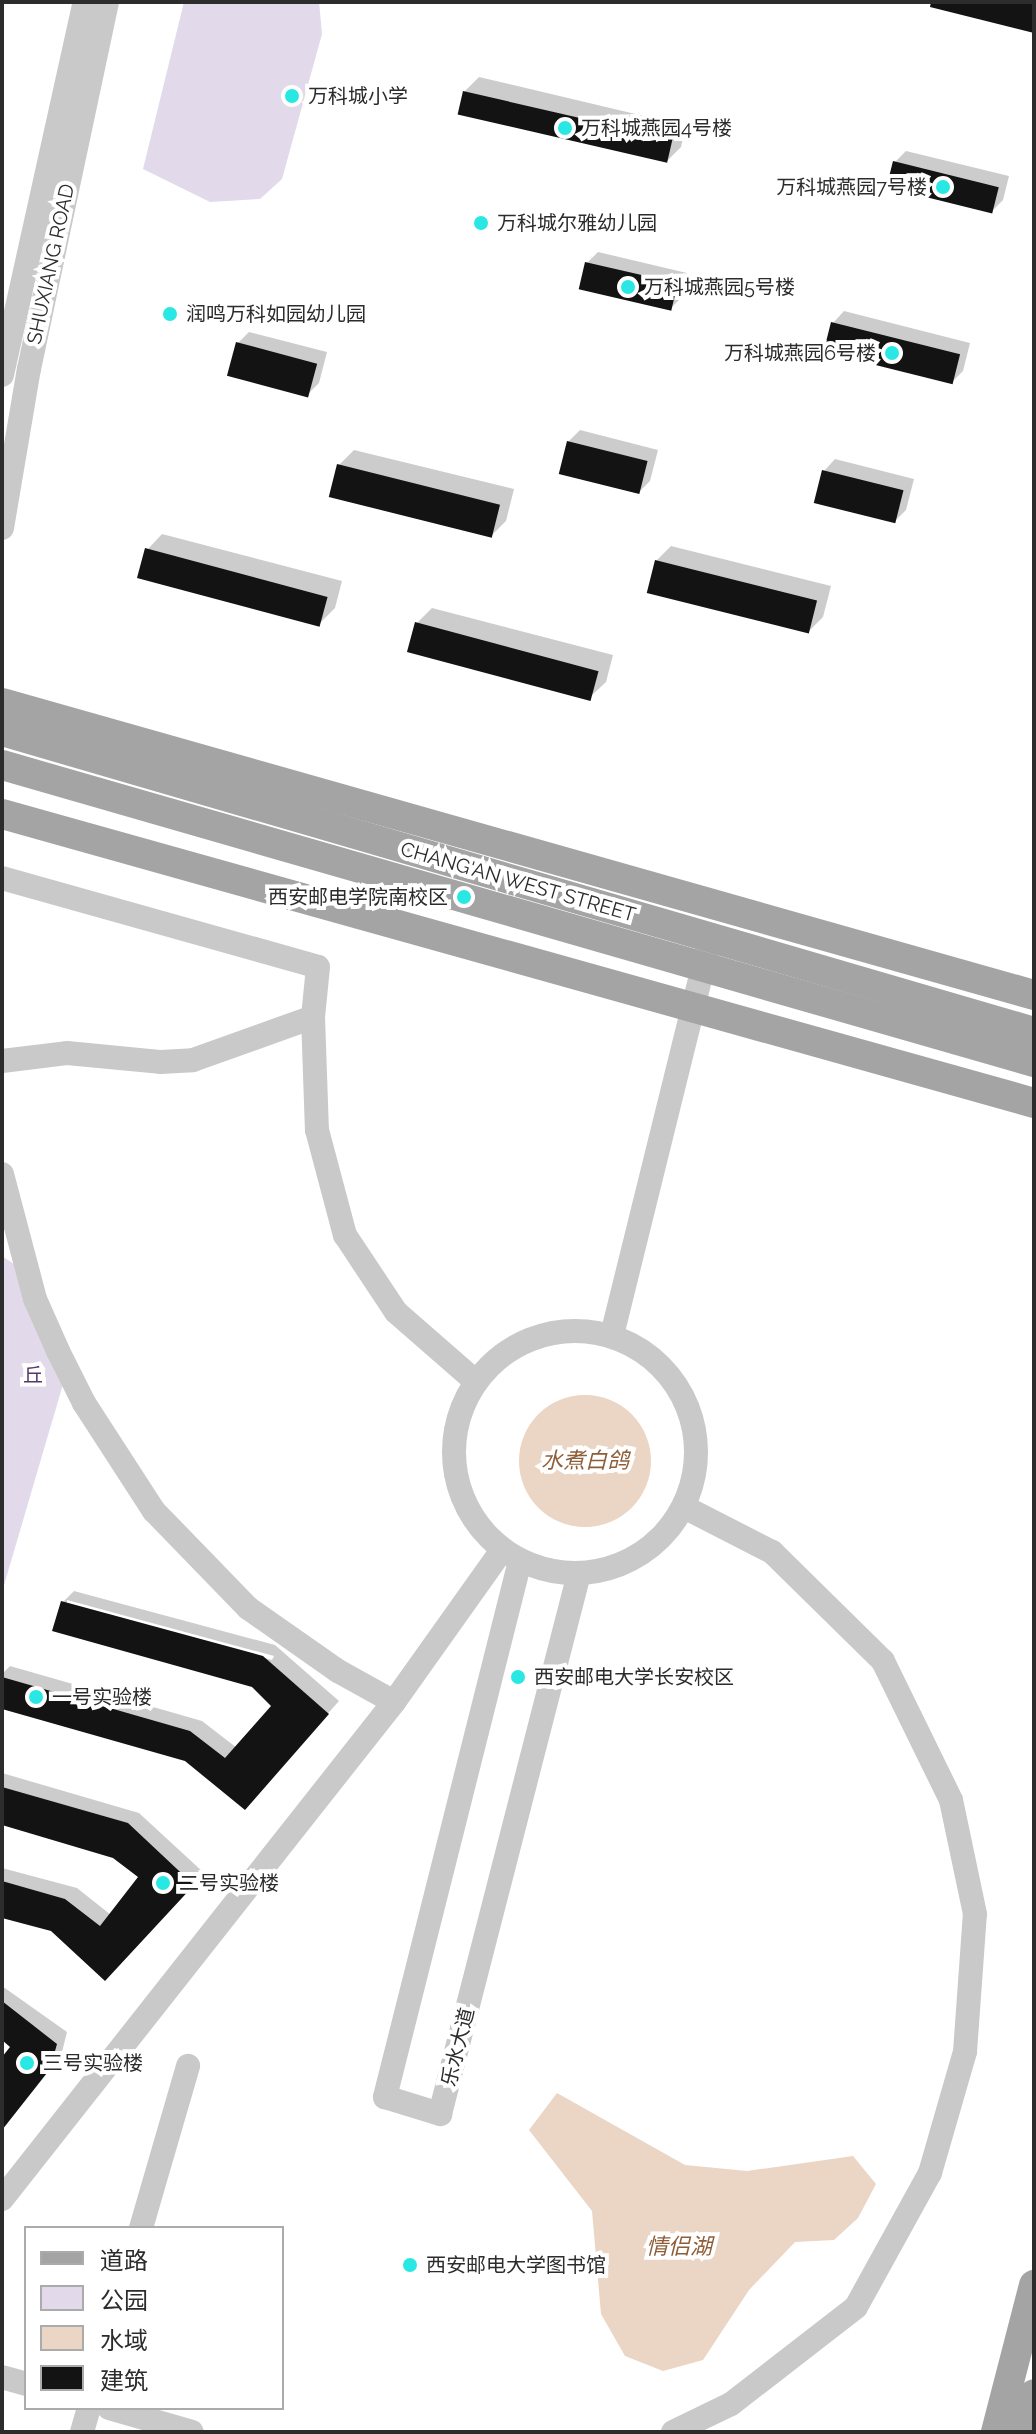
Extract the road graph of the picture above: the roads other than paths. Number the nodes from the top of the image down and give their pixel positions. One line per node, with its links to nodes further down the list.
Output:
1 (85, 2): 3 (street, SHUXIANG ROAD)
2 (107, 2): 4 (street, SHUXIANG ROAD)
3 (2, 375)
4 (2, 528)
5 (2, 703): 11 (main road)
6 (2, 731): 10 (main road, CHANG'AN WEST STREET)
7 (2, 765): 10 (main road, CHANG'AN WEST STREET)
8 (2, 814): 12 (main road)
9 (2, 878): 13 (street)
10 (707, 951): 12 (street); 14 (main road, CHANG'AN WEST STREET); 16 (main road, CHANG'AN WEST STREET)
11 (1034, 995)
12 (693, 1009): 17 (main road); 19 (street)
13 (313, 1017): 15 (street); 20 (street)
14 (1034, 1032)
15 (2, 1061)
16 (1034, 1062)
17 (1034, 1103)
18 (2, 1174): 24 (street)
19 (612, 1335): 20 (street); 21 (street)
20 (475, 1381): 22 (street)
21 (684, 1507): 23 (street); 36 (street)
22 (511, 1556): 23 (street); 23 (street, 乐水大道); 24 (street)
23 (579, 1574)
24 (394, 1702): 26 (street)
25 (188, 2066): 27 (street)
26 (2, 2199)
27 (142, 2226)
28 (1034, 2285): 37 (main road)
29 (2, 2377): 30 (street)
30 (24, 2383)
31 (1034, 2394): 38 (main road)
32 (88, 2410): 34 (street)
33 (116, 2410): 35 (street)
34 (82, 2432)
35 (192, 2432)
36 (673, 2432)
37 (996, 2432)
38 (1024, 2432)

